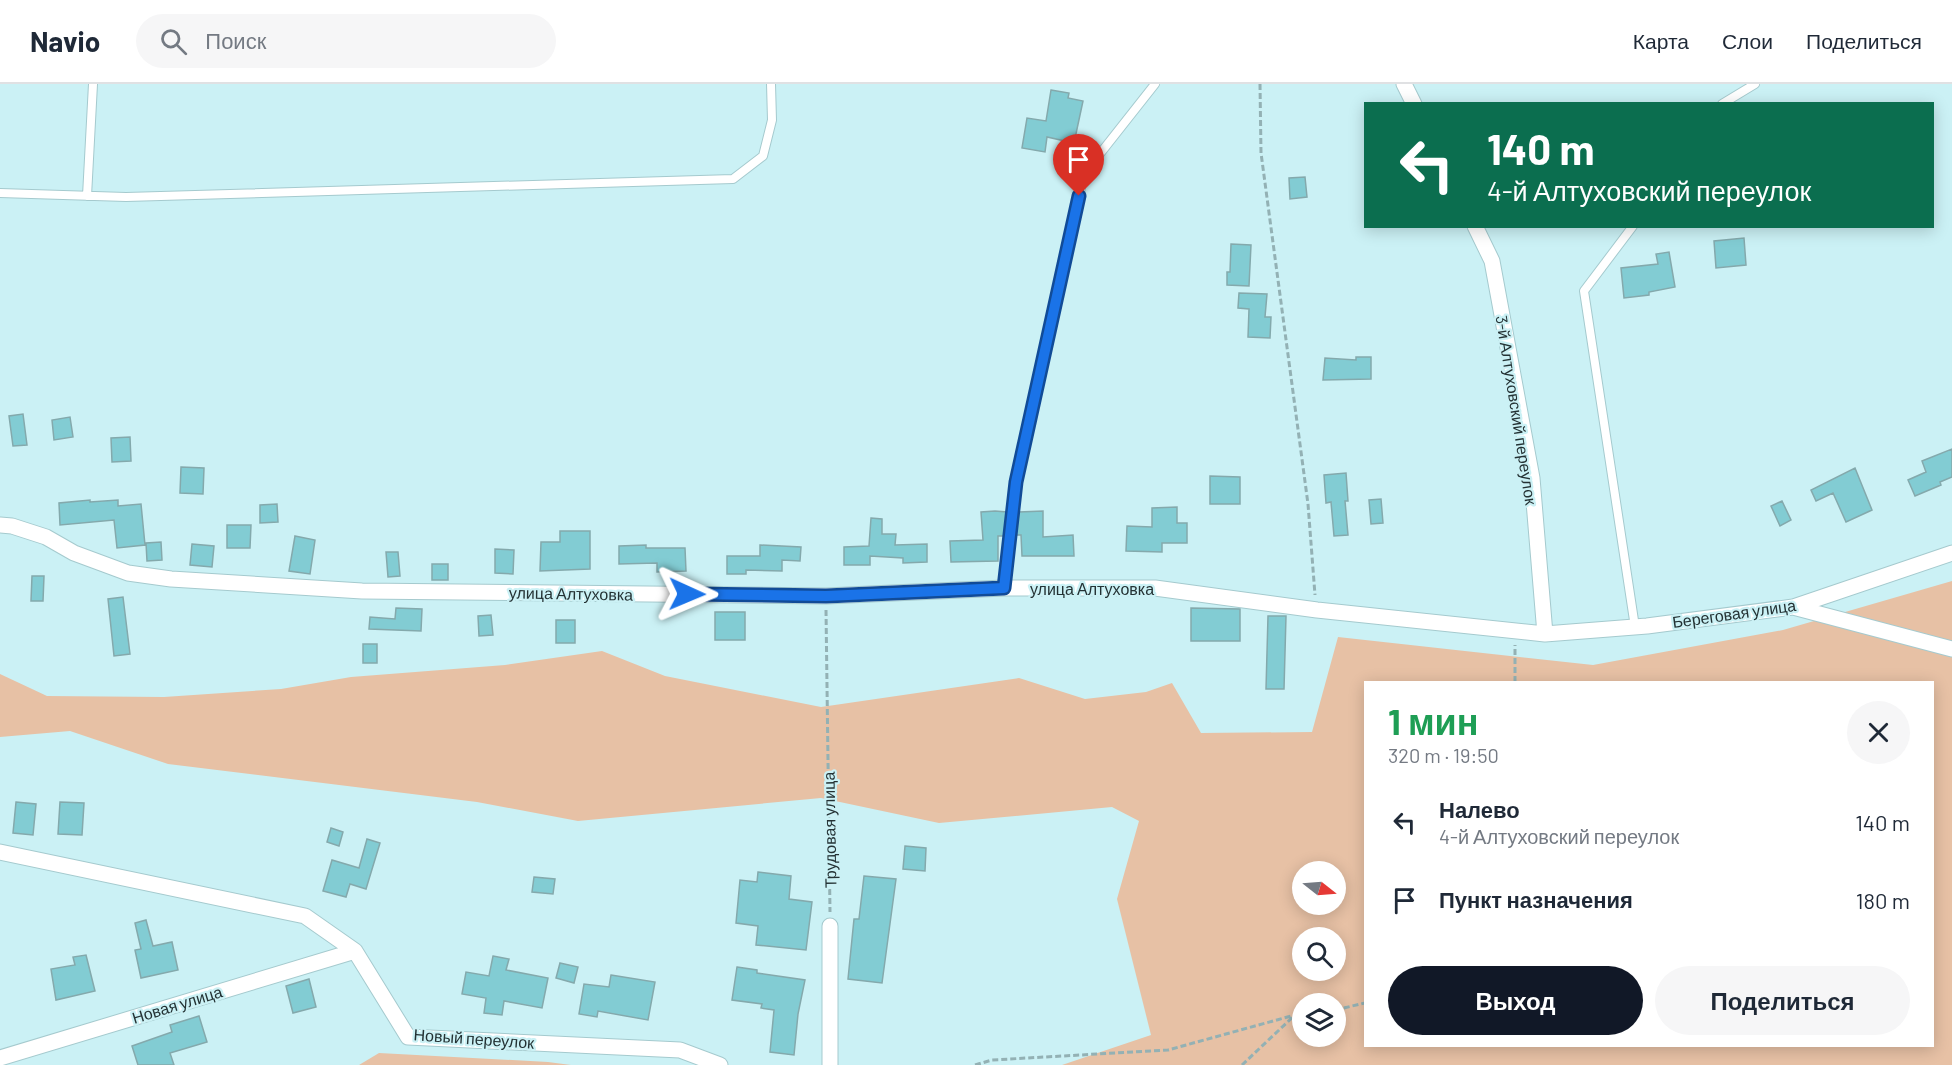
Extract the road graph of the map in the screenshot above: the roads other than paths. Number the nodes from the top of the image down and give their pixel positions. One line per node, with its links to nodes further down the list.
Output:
1 (93, 84): 9 (lane)
2 (771, 84): 9 (lane)
3 (1155, 84): 14 (lane)
4 (1404, 84): 6 (street)
5 (1755, 84): 7 (lane)
6 (1412, 102)
7 (1725, 102)
8 (0, 193): 9 (lane)
9 (87, 195)
10 (1476, 228): 17 (street, 3-й Алтуховский переулок)
11 (1631, 228): 16 (lane)
12 (0, 525): 14 (street, улица Алтуховка)
13 (1952, 553): 15 (street, Береговая улица)
14 (1004, 588): 17 (street, улица Алтуховка)
15 (1793, 607): 16 (street, Береговая улица); 18 (street)
16 (1635, 627): 17 (street, Береговая улица)
17 (1545, 634)
18 (1952, 649)
19 (0, 852): 21 (street, Новый переулок)
20 (830, 926): 24 (street)
21 (354, 951): 22 (street, Новая улица); 23 (street, Новый переулок)
22 (0, 1058)
23 (720, 1065)
24 (830, 1065)

